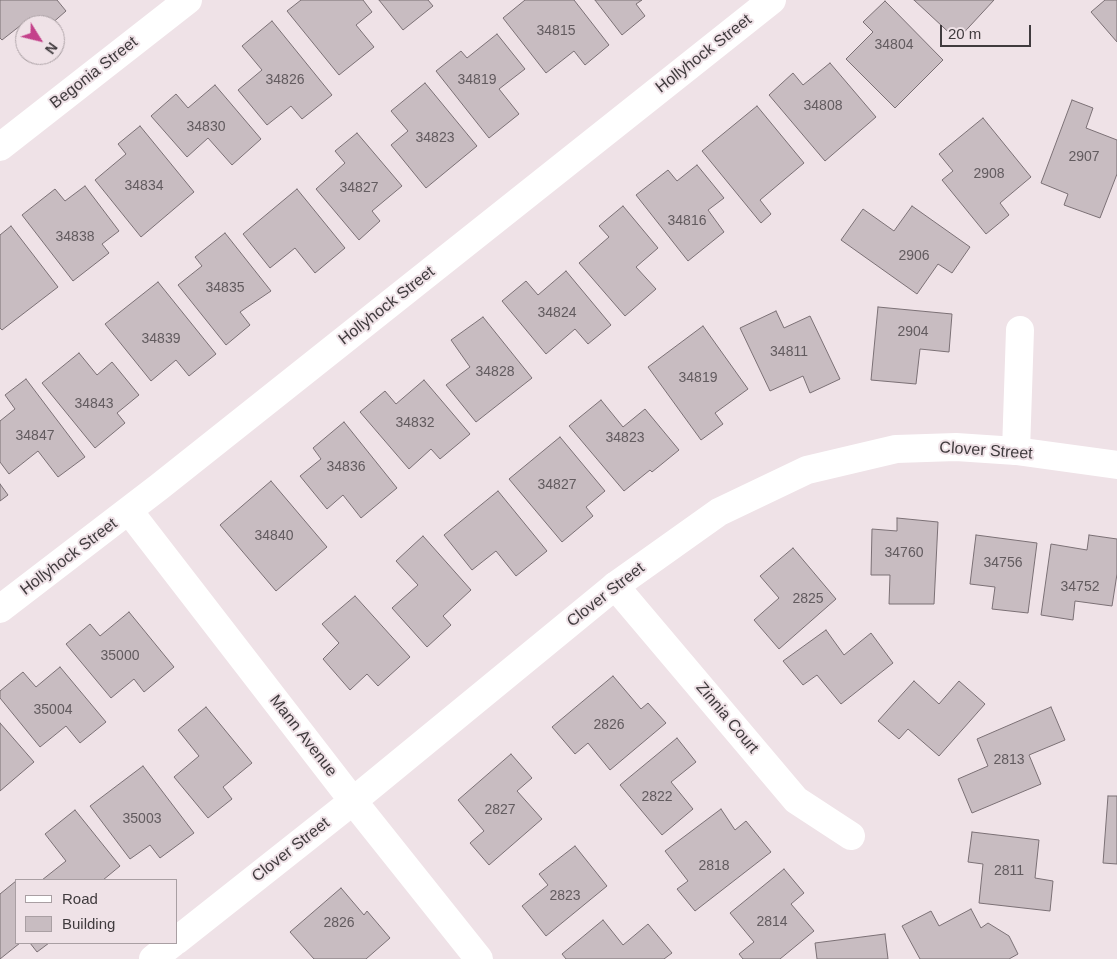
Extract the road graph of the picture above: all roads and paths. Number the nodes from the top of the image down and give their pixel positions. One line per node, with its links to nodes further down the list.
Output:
1 (188, 0): 3 (street, Begonia Street)
2 (772, 0): 7 (street, Hollyhock Street)
3 (0, 147)
4 (1020, 330): 5 (street)
5 (1016, 452): 6 (street, Clover Street); 8 (street, Clover Street)
6 (1117, 465)
7 (129, 511): 9 (street, Hollyhock Street); 10 (street, Mann Avenue)
8 (615, 586): 10 (street, Clover Street); 11 (street, Zinnia Court)
9 (0, 610)
10 (353, 801): 12 (street, Clover Street); 15 (street, Mann Avenue)
11 (851, 836)
12 (178, 940)
13 (172, 944): 14 (street, Clover Street)
14 (153, 959)
15 (479, 959)

